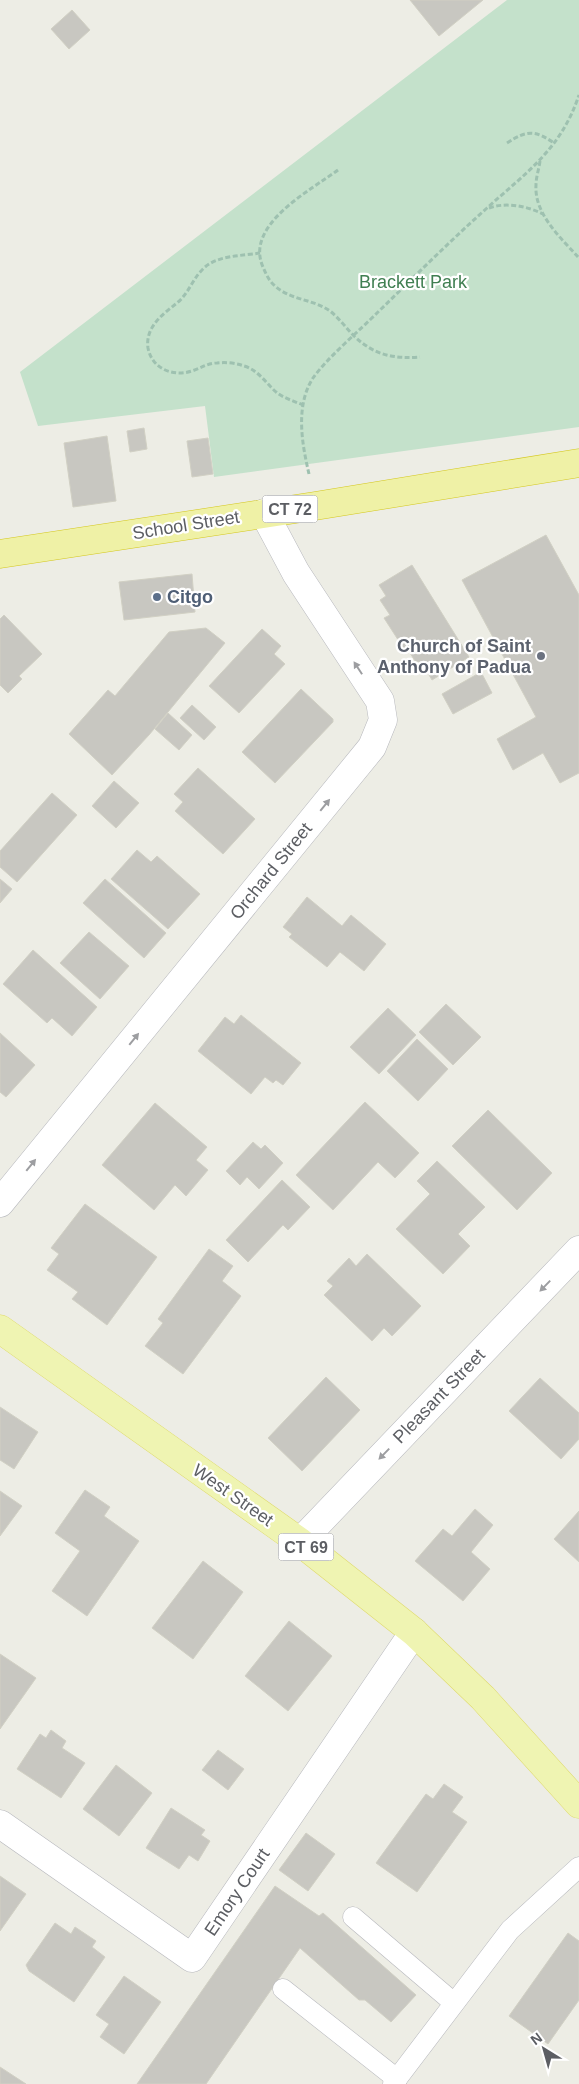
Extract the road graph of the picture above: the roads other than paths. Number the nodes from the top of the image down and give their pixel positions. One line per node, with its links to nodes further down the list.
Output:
1 (579, 463): 2 (highway, School Street / CT 72)
2 (264, 513): 3 (highway, School Street / CT 72); 4 (street, Orchard Street, one-way to 2)
3 (0, 554)
4 (0, 1203)
5 (579, 1250): 7 (street, Pleasant Street, one-way to 7)
6 (0, 1329): 7 (main road, West Street / CT 69)
7 (300, 1542): 8 (main road, West Street / CT 69)
8 (414, 1632): 9 (main road, West Street / CT 69); 10 (street, Emory Court)
9 (579, 1804)
10 (0, 1824)
11 (579, 1867): 14 (lane)
12 (353, 1917): 14 (lane)
13 (283, 1989): 15 (lane)
14 (454, 2003): 15 (lane)
15 (395, 2082)

